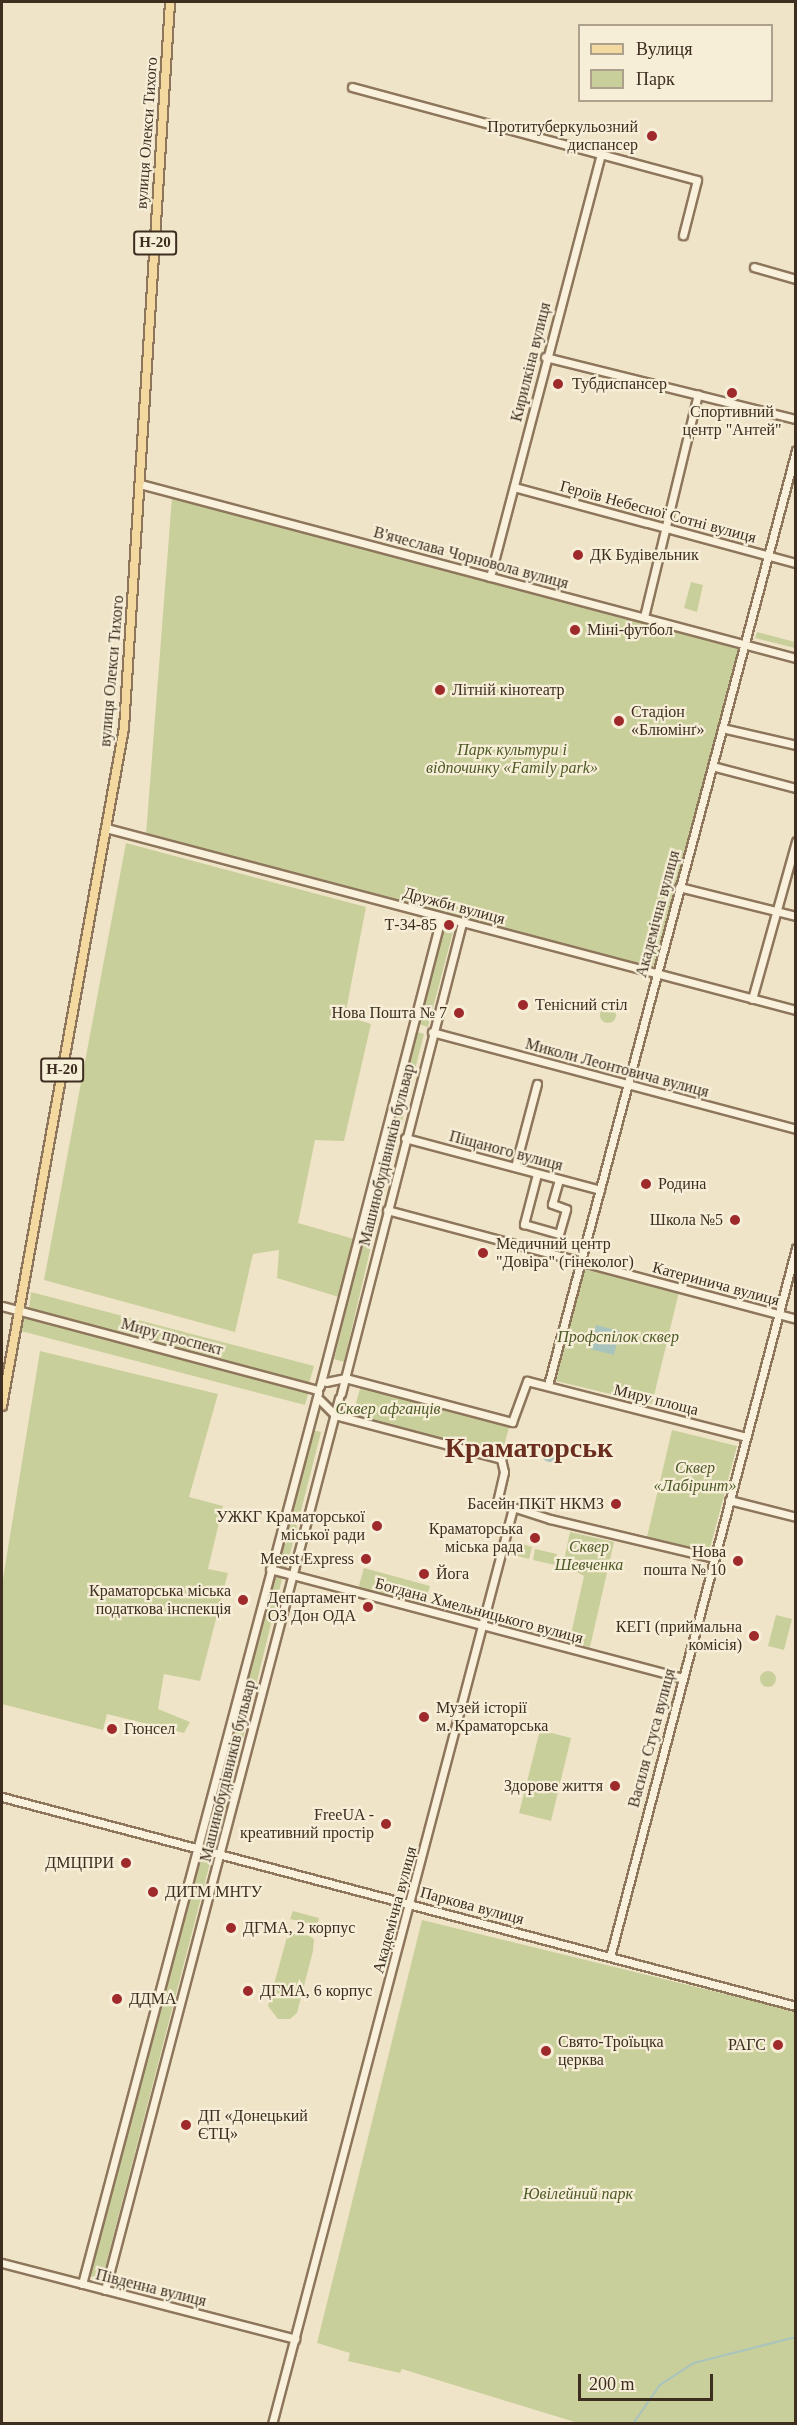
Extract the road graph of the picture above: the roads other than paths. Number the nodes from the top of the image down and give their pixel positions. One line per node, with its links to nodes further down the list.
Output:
1 (170, 2): 11 (main road, вулиця Олекси Тихого / Н-20)
2 (352, 87): 3 (street)
3 (601, 154): 4 (street); 7 (street, Кирилкіна вулиця)
4 (683, 235)
5 (754, 267): 6 (street)
6 (795, 279)
7 (545, 357): 8 (street); 12 (street, Кирилкіна вулиця)
8 (698, 394): 9 (street); 13 (street)
9 (795, 419)
10 (795, 450): 14 (street, Академічна вулиця)
11 (140, 484): 16 (street, В'ячеслава Чорновола вулиця); 24 (main road, вулиця Олекси Тихого / Н-20)
12 (514, 487): 13 (street, Героїв Небесної Сотні вулиця); 16 (street, Кирилкіна вулиця)
13 (664, 528): 14 (street, Героїв Небесної Сотні вулиця); 17 (street)
14 (767, 555): 15 (street, Героїв Небесної Сотні вулиця); 18 (street, Академічна вулиця)
15 (795, 563)
16 (490, 577): 17 (street, В'ячеслава Чорновола вулиця)
17 (644, 617): 18 (street, В'ячеслава Чорновола вулиця)
18 (746, 645): 19 (street, В'ячеслава Чорновола вулиця); 20 (street, Академічна вулиця)
19 (795, 658)
20 (722, 728): 21 (street); 22 (street, Академічна вулиця)
21 (795, 745)
22 (712, 766): 23 (street); 26 (street, Академічна вулиця)
23 (795, 788)
24 (106, 828): 28 (street, Дружби вулиця); 47 (main road, вулиця Олекси Тихого / Н-20)
25 (795, 842): 27 (street)
26 (679, 887): 27 (street); 31 (street, Академічна вулиця)
27 (776, 911): 29 (street); 32 (street)
28 (441, 916): 30 (street, Дружби вулиця); 53 (street, Машинобудівників бульвар)
29 (795, 916)
30 (462, 922): 31 (street, Дружби вулиця); 34 (street, Машинобудівників бульвар)
31 (656, 973): 32 (street, Дружби вулиця); 36 (street, Академічна вулиця)
32 (752, 999): 33 (street, Дружби вулиця)
33 (795, 1010)
34 (432, 1032): 36 (street, Миколи Леонтовича вулиця); 38 (street, Машинобудівників бульвар)
35 (537, 1083): 39 (street)
36 (628, 1084): 37 (street, Миколи Леонтовича вулиця); 42 (street, Академічна вулиця)
37 (795, 1129)
38 (405, 1138): 39 (street, Піщаного вулиця); 43 (street, Машинобудівників бульвар)
39 (515, 1167): 40 (street, Піщаного вулиця)
40 (537, 1174): 41 (street, Піщаного вулиця); 41 (street)
41 (559, 1179): 42 (street, Піщаного вулиця)
42 (600, 1191): 45 (street, Академічна вулиця)
43 (387, 1210): 45 (street, Катеринича вулиця); 50 (street, Машинобудівників бульвар)
44 (795, 1248): 48 (street, Василя Стуса вулиця)
45 (580, 1262): 48 (street, Катеринича вулиця); 51 (street, Академічна вулиця)
46 (2, 1306): 47 (street, Миру проспект)
47 (19, 1311): 53 (street, Миру проспект); 55 (main road, вулиця Олекси Тихого / Н-20)
48 (778, 1315): 49 (street, Катеринича вулиця); 57 (street, Василя Стуса вулиця)
49 (795, 1319)
50 (345, 1378): 51 (street, Миру проспект); 53 (street, Миру проспект); 54 (street, Машинобудівників бульвар)
51 (548, 1385): 52 (street, Миру проспект)
52 (560, 1388): 57 (street, Миру площа)
53 (320, 1390): 54 (street); 54 (street); 56 (street); 62 (street, Машинобудівників бульвар)
54 (340, 1396): 56 (street, Машинобудівників бульвар)
55 (2, 1406)
56 (335, 1415): 59 (street); 63 (street, Машинобудівників бульвар)
57 (746, 1437): 58 (street, Василя Стуса вулиця)
58 (729, 1500): 60 (street); 61 (street, Василя Стуса вулиця)
59 (513, 1508): 61 (street); 64 (street, Академічна вулиця)
60 (795, 1517)
61 (714, 1558): 65 (street, Василя Стуса вулиця)
62 (270, 1569): 63 (street, Богдана Хмельницького вулиця); 67 (street, Машинобудівників бульвар)
63 (293, 1575): 64 (street, Богдана Хмельницького вулиця); 68 (street, Машинобудівників бульвар)
64 (483, 1626): 65 (street, Богдана Хмельницького вулиця); 69 (street, Академічна вулиця)
65 (682, 1678): 70 (street, Василя Стуса вулиця)
66 (2, 1797): 67 (street, Паркова вулиця)
67 (196, 1849): 68 (street, Паркова вулиця); 73 (street, Машинобудівників бульвар)
68 (221, 1855): 69 (street, Паркова вулиця); 74 (street, Машинобудівників бульвар)
69 (411, 1904): 70 (street, Паркова вулиця); 75 (street, Академічна вулиця)
70 (610, 1957): 71 (street, Паркова вулиця)
71 (795, 2006)
72 (2, 2263): 73 (street, Південна вулиця)
73 (82, 2284): 74 (street, Південна вулиця)
74 (105, 2290): 75 (street, Південна вулиця)
75 (295, 2339): 76 (street, Академічна вулиця)
76 (272, 2424)

